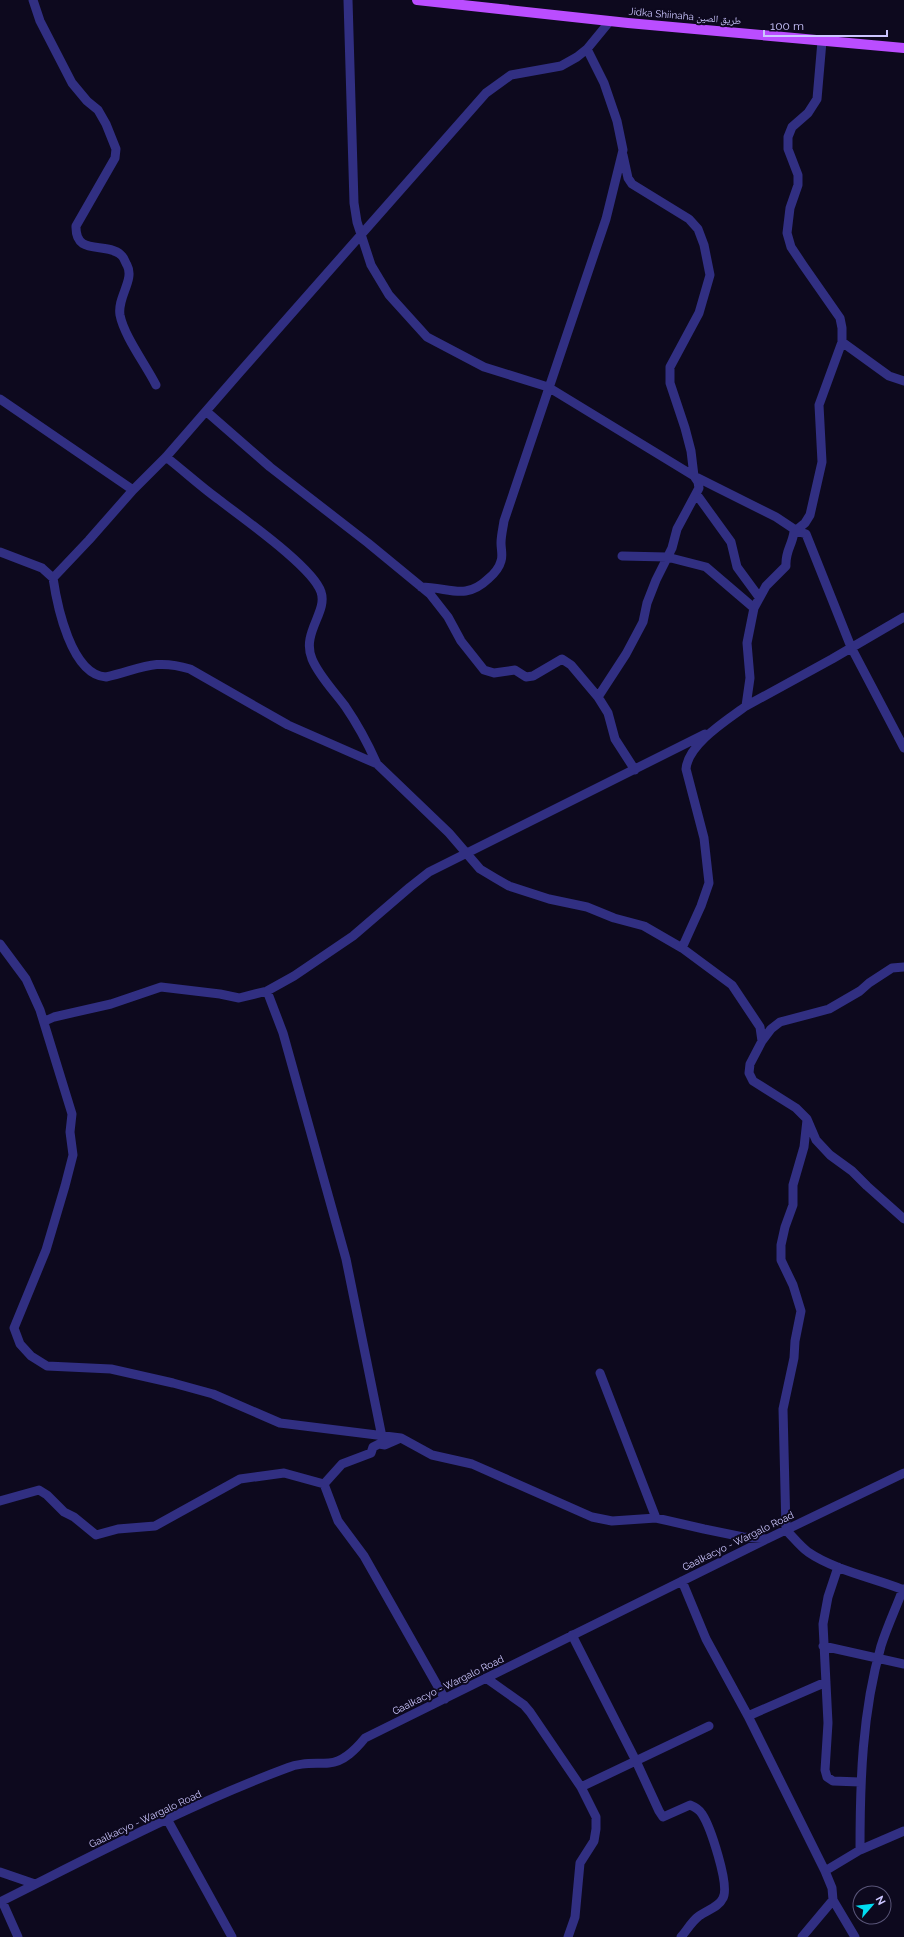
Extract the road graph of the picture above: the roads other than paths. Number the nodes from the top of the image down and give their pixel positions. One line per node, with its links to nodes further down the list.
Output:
1 (33, 0): 12 (street)
2 (348, 0): 9 (street)
3 (417, 0): 4 (main road, Jidka Shiinaha طريق الصين)
4 (610, 20): 5 (main road, Jidka Shiinaha طريق الصين); 7 (street)
5 (822, 41): 6 (main road, Jidka Shiinaha طريق الصين); 10 (street)
6 (904, 48)
7 (587, 49): 8 (street); 9 (street)
8 (623, 150): 13 (street); 17 (street)
9 (361, 236): 13 (street); 15 (street)
10 (842, 342): 11 (street); 20 (street)
11 (904, 381)
12 (156, 385)
13 (548, 387): 17 (street); 25 (street)
14 (0, 398): 18 (street)
15 (207, 412): 16 (street); 25 (street)
16 (166, 457): 18 (street); 34 (street)
17 (694, 476): 19 (street); 20 (street)
18 (133, 490): 24 (street)
19 (697, 495): 23 (street); 26 (street)
20 (797, 531): 26 (street); 29 (street)
21 (0, 552): 24 (street)
22 (622, 556): 23 (street)
23 (667, 557): 27 (street); 30 (street)
24 (53, 578): 34 (street)
25 (421, 587): 30 (street)
26 (759, 597): 27 (street)
27 (754, 608): 31 (street)
28 (904, 617): 29 (street)
29 (850, 648): 31 (street); 33 (street)
30 (598, 697): 35 (street)
31 (746, 706): 32 (street)
32 (715, 729): 35 (street); 38 (street)
33 (904, 748)
34 (377, 764): 36 (street)
35 (635, 770): 36 (street)
36 (467, 854): 38 (street); 40 (street)
37 (0, 944): 41 (street)
38 (682, 948): 42 (street)
39 (904, 967): 42 (street)
40 (266, 991): 41 (street); 46 (street)
41 (44, 1021): 46 (street)
42 (762, 1041): 43 (street)
43 (807, 1119): 44 (street); 52 (street)
44 (904, 1219)
45 (600, 1374): 51 (street)
46 (382, 1437): 47 (street)
47 (401, 1438): 49 (street); 51 (street)
48 (904, 1474): 52 (street, Gaalkacyo - Wargalo Road)
49 (324, 1484): 50 (street); 63 (street)
50 (0, 1501)
51 (656, 1518): 53 (street)
52 (786, 1530): 53 (street, Gaalkacyo - Wargalo Road); 54 (street)
53 (767, 1539): 55 (street, Gaalkacyo - Wargalo Road)
54 (838, 1567): 56 (street); 58 (street)
55 (682, 1581): 57 (street, Gaalkacyo - Wargalo Road); 64 (street)
56 (904, 1590): 59 (street)
57 (572, 1635): 61 (street, Gaalkacyo - Wargalo Road); 66 (street)
58 (823, 1646): 59 (street); 62 (street)
59 (879, 1659): 60 (street); 67 (street)
60 (904, 1664)
61 (486, 1678): 63 (street, Gaalkacyo - Wargalo Road); 68 (street)
62 (826, 1682): 64 (street); 67 (street)
63 (445, 1698): 69 (street, Gaalkacyo - Wargalo Road)
64 (748, 1716): 72 (street)
65 (709, 1726): 66 (street)
66 (636, 1761): 68 (street); 80 (street)
67 (860, 1782): 71 (street)
68 (581, 1787): 79 (street)
69 (168, 1820): 74 (street, Gaalkacyo - Wargalo Road); 78 (street)
70 (904, 1831): 71 (street)
71 (860, 1850): 72 (street)
72 (825, 1871): 75 (street)
73 (0, 1872): 74 (street)
74 (34, 1884): 76 (street, Gaalkacyo - Wargalo Road)
75 (833, 1900): 81 (street); 82 (street)
76 (1, 1901): 77 (street)
77 (18, 1937)
78 (232, 1937)
79 (568, 1937)
80 (681, 1937)
81 (802, 1937)
82 (855, 1937)

